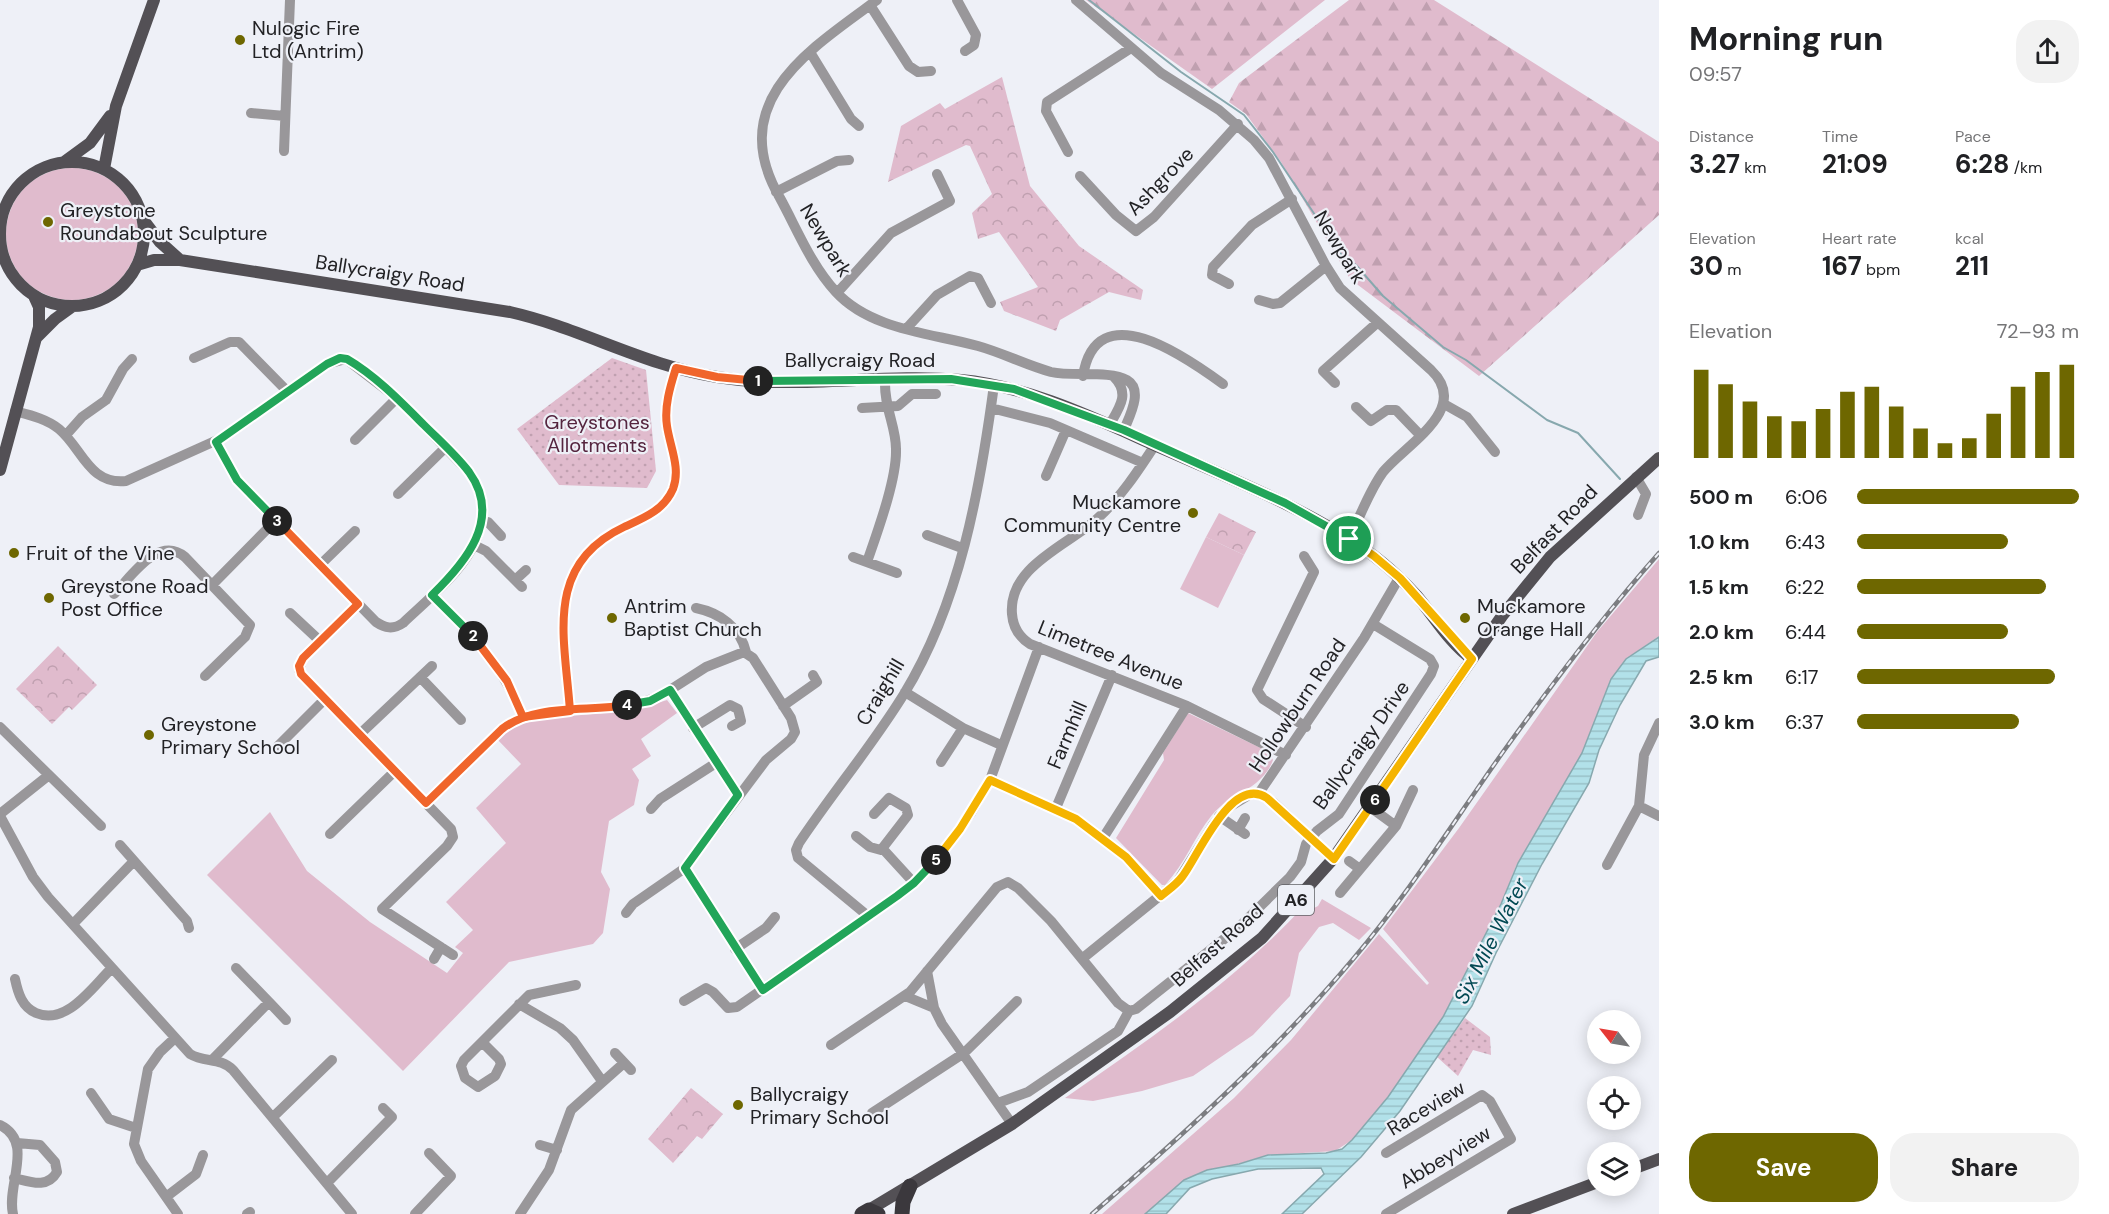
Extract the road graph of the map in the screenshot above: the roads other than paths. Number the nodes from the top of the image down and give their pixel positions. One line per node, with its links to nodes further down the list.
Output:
1 (154, 0): 10 (main road)
2 (290, 0): 12 (street)
3 (957, 0): 7 (street)
4 (1076, 0): 6 (street, Newpark)
5 (873, 3): 8 (street, Newpark); 9 (street)
6 (1131, 48): 13 (street, Newpark); 16 (street)
7 (965, 51)
8 (810, 52): 14 (street); 22 (street, Newpark)
9 (931, 71)
10 (116, 106): 18 (main road); 19 (main road)
11 (251, 113): 12 (street)
12 (285, 116): 15 (street)
13 (1238, 124): 21 (street, Ashgrove); 23 (street, Newpark)
14 (859, 126)
15 (284, 151)
16 (1068, 152)
17 (849, 160): 22 (street)
18 (63, 162): 19 (main road); 24 (main road)
19 (104, 169): 25 (main road)
20 (937, 174): 31 (street)
21 (1080, 176)
22 (776, 192): 31 (street, Newpark)
23 (1292, 200): 29 (street, Newpark); 30 (street)
24 (1, 218): 26 (main road)
25 (143, 220): 27 (main road); 28 (main road)
26 (2, 256): 32 (main road)
27 (180, 260): 28 (main road, Ballycraigy Road); 41 (main road, Ballycraigy Road)
28 (137, 265): 35 (main road)
29 (1326, 266): 33 (street); 36 (street, Newpark)
30 (1229, 284)
31 (837, 293): 37 (street, Newpark)
32 (34, 296): 35 (main road); 38 (main road)
33 (1259, 300)
34 (991, 303): 37 (street)
35 (73, 306): 38 (main road)
36 (1377, 323): 45 (street); 51 (street, Newpark)
37 (906, 329): 42 (street, Newpark)
38 (35, 339): 56 (main road)
39 (194, 358): 48 (street)
40 (132, 359): 60 (street)
41 (676, 368): 44 (main road, Ballycraigy Road); 110 (street)
42 (1083, 376): 43 (street, Newpark); 46 (street)
43 (1114, 377): 57 (street); 59 (street)
44 (885, 380): 47 (main road, Ballycraigy Road); 52 (street)
45 (1335, 382)
46 (1223, 384)
47 (994, 385): 55 (street, Craighill); 57 (main road, Ballycraigy Road)
48 (288, 392): 50 (street); 63 (street)
49 (936, 394): 52 (street)
50 (397, 398): 62 (street); 65 (street)
51 (1444, 404): 61 (street); 66 (street)
52 (886, 407): 54 (street); 84 (street)
53 (1356, 407): 61 (street)
54 (862, 408)
55 (991, 408): 58 (street); 81 (street, Craighill)
56 (15, 411): 60 (street); 69 (main road)
57 (1110, 424): 59 (main road, Ballycraigy Road)
58 (1066, 430): 68 (street); 70 (street)
59 (1124, 430): 64 (main road, Ballycraigy Road)
60 (66, 435): 63 (street)
61 (1421, 436): 79 (street)
62 (355, 440)
63 (216, 442): 74 (street)
64 (1155, 445): 68 (street, Limetree Avenue); 79 (main road, Ballycraigy Road)
65 (446, 447): 72 (street); 75 (street)
66 (1495, 452)
67 (1659, 458): 71 (main road, Belfast Road / A6)
68 (1143, 463): 97 (street, Limetree Avenue)
69 (0, 470)
70 (1046, 476)
71 (1636, 477): 73 (street); 99 (main road, Belfast Road / A6)
72 (398, 494)
73 (1638, 514)
74 (276, 520): 85 (street); 89 (street)
75 (481, 522): 78 (street); 80 (street)
76 (355, 531): 85 (street)
77 (927, 535): 81 (street)
78 (501, 536)
79 (1349, 539): 88 (main road, Ballycraigy Road)
80 (474, 545): 86 (street); 91 (street)
81 (962, 548): 106 (street, Craighill)
82 (1304, 556): 115 (street)
83 (853, 557): 84 (street)
84 (867, 562): 87 (street)
85 (320, 565): 92 (street)
86 (526, 570)
87 (897, 573)
88 (1400, 578): 95 (street, Hollowburn Road); 99 (main road, Ballycraigy Road)
89 (213, 584): 90 (street); 103 (street)
90 (114, 594)
91 (432, 595): 92 (street); 111 (street)
92 (358, 604): 96 (street)
93 (696, 608): 98 (street)
94 (290, 613): 96 (street)
95 (1373, 624): 115 (street, Hollowburn Road); 146 (street, Ballycraigy Drive)
96 (320, 641): 107 (street)
97 (1039, 647): 102 (street, Limetree Avenue); 120 (street)
98 (746, 652): 105 (street); 108 (street)
99 (1472, 659): 133 (main road, Belfast Road / A6)
100 (432, 666): 104 (street)
101 (813, 675): 108 (street)
102 (1112, 675): 109 (street, Limetree Avenue); 134 (street, Farmhill)
103 (205, 676)
104 (420, 677): 112 (street); 119 (street)
105 (670, 690): 110 (street); 117 (street)
106 (905, 692): 118 (street); 159 (street, Craighill)
107 (326, 699): 119 (street); 121 (street)
108 (783, 706): 130 (street)
109 (1187, 706): 122 (street, Limetree Avenue); 145 (street)
110 (570, 711): 111 (street)
111 (523, 717): 131 (street)
112 (461, 720)
113 (1659, 723): 132 (street)
114 (732, 726): 117 (street)
115 (1306, 727): 122 (street, Hollowburn Road)
116 (0, 728): 126 (street)
117 (693, 728): 124 (street)
118 (963, 728): 120 (street); 123 (street)
119 (360, 734): 125 (street)
120 (1001, 745): 127 (street)
121 (278, 746)
122 (1286, 755): 129 (street, Hollowburn Road)
123 (941, 762)
124 (716, 763): 130 (street); 135 (street)
125 (395, 771): 131 (street); 143 (street)
126 (49, 776): 137 (street); 141 (street)
127 (990, 780): 134 (street); 155 (street)
128 (1413, 790): 142 (street)
129 (1259, 794): 138 (street, Hollowburn Road); 146 (street)
130 (738, 795): 153 (street)
131 (426, 803): 163 (street)
132 (1639, 806): 139 (street); 152 (street)
133 (1370, 807): 142 (street); 149 (main road, Belfast Road / A6)
134 (1056, 808): 145 (street)
135 (651, 809)
136 (873, 814): 148 (street)
137 (0, 815): 161 (street)
138 (1219, 816): 140 (street); 157 (street, Hollowburn Road)
139 (1659, 816)
140 (1245, 819)
141 (101, 826)
142 (1396, 826): 154 (street)
143 (330, 834)
144 (856, 836): 148 (street)
145 (1103, 838): 157 (street)
146 (1311, 838): 149 (street); 180 (street, Ballycraigy Drive)
147 (120, 845): 150 (street)
148 (882, 848): 155 (street)
149 (1334, 859): 196 (main road, Belfast Road / A6)
150 (134, 861): 161 (street); 162 (street)
151 (1349, 861): 154 (street)
152 (1607, 865)
153 (685, 868): 158 (street); 164 (street)
154 (1360, 870): 156 (street)
155 (914, 883): 159 (street)
156 (1340, 893)
157 (1161, 896): 166 (street, Hollowburn Road)
158 (626, 913)
159 (868, 916): 172 (street)
160 (775, 917): 164 (street)
161 (73, 924): 168 (street)
162 (189, 928)
163 (441, 947): 165 (street); 167 (street)
164 (735, 949): 172 (street)
165 (453, 956)
166 (1083, 958): 170 (street); 180 (street)
167 (434, 959)
168 (112, 968): 171 (street); 182 (street)
169 (236, 968): 177 (street)
170 (927, 971): 173 (street); 179 (street)
171 (15, 979)
172 (763, 990): 175 (street)
173 (905, 996): 179 (street); 184 (street)
174 (569, 1000): 178 (street)
175 (684, 1001)
176 (1017, 1001): 186 (street)
177 (268, 1002): 181 (street); 187 (street)
178 (519, 1004): 183 (street); 189 (street)
179 (934, 1008): 186 (street)
180 (1129, 1011): 192 (street)
181 (286, 1020)
182 (175, 1038): 187 (street); 198 (street)
183 (482, 1042)
184 (831, 1045)
185 (615, 1053): 189 (street)
186 (964, 1053): 192 (street); 194 (street)
187 (212, 1060): 195 (street)
188 (332, 1060): 195 (street)
189 (602, 1081): 201 (street)
190 (97, 1096): 198 (street)
191 (1485, 1096): 203 (street, Raceview); 219 (street, Abbeyview)
192 (998, 1103): 196 (street)
193 (384, 1108): 208 (street)
194 (872, 1113)
195 (273, 1118): 208 (street)
196 (1012, 1124): 209 (main road, Belfast Road / A6)
197 (0, 1125): 199 (street)
198 (136, 1128): 211 (street)
199 (17, 1143): 207 (street); 207 (street)
200 (540, 1145): 201 (street)
201 (557, 1150): 217 (street)
202 (429, 1153): 216 (street)
203 (1386, 1153)
204 (203, 1155): 211 (street)
205 (1659, 1159): 206 (main road)
206 (1641, 1166)
207 (14, 1178): 213 (street)
208 (328, 1182): 215 (street)
209 (910, 1186): 212 (main road, Belfast Road / A6); 218 (highway)
210 (1587, 1186): 220 (main road)
211 (166, 1197): 214 (street)
212 (870, 1212)
213 (13, 1214)
214 (178, 1214)
215 (352, 1214)
216 (414, 1214)
217 (520, 1214)
218 (902, 1214)
219 (1386, 1214)
220 (1513, 1214)

